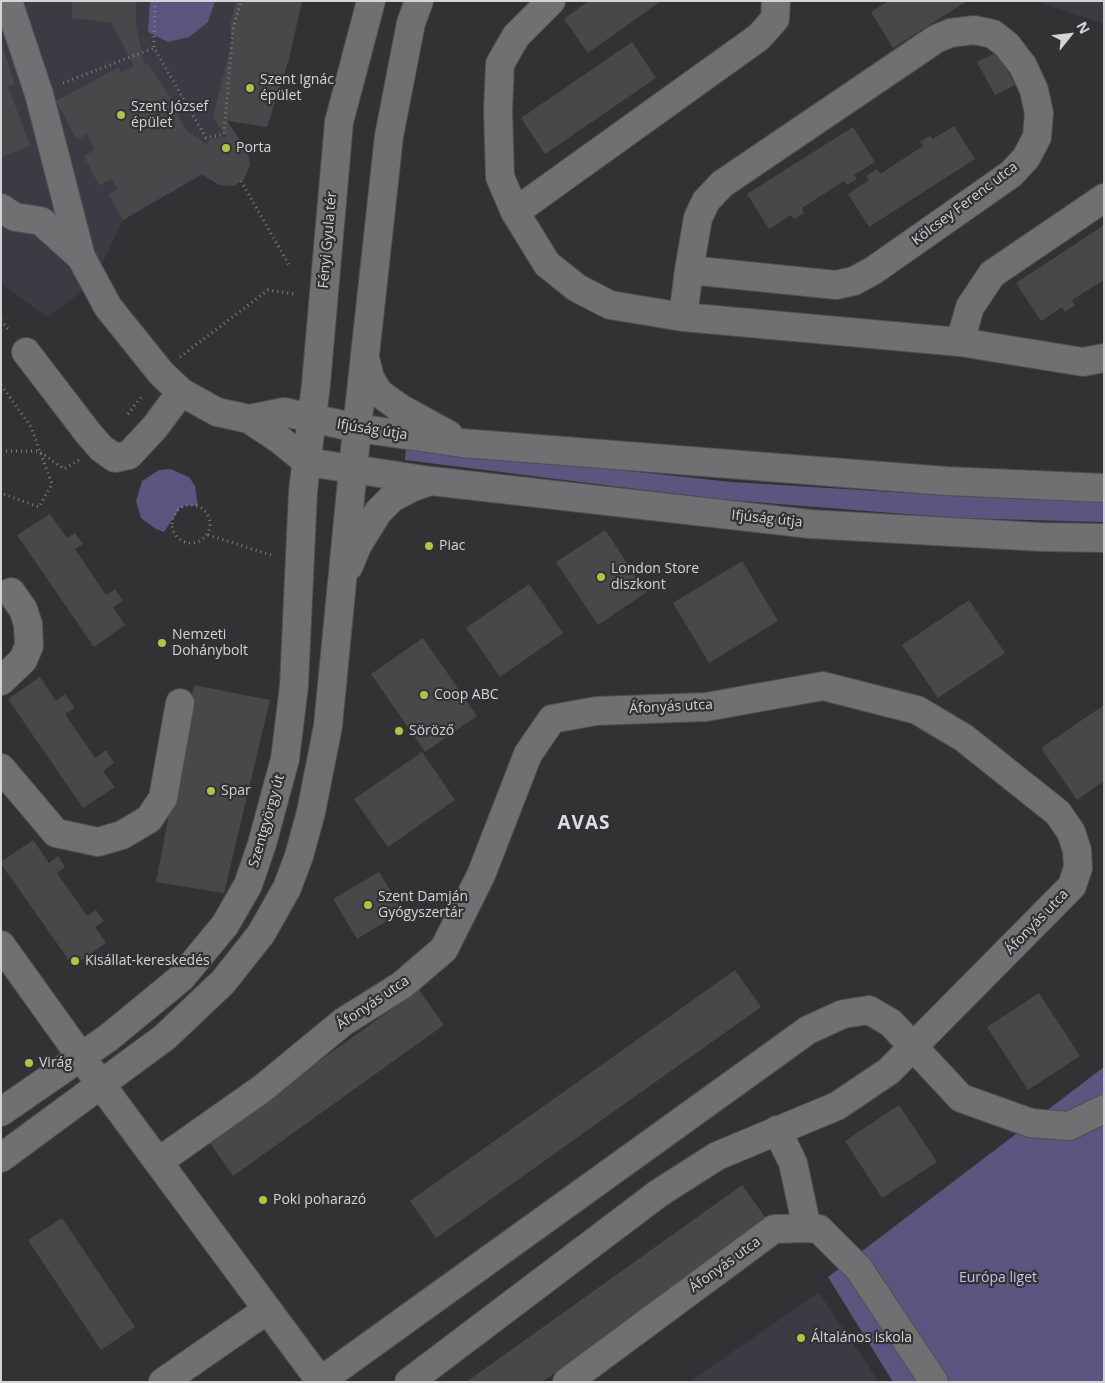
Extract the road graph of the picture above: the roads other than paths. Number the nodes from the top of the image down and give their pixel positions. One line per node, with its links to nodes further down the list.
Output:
1 (8, 1): 9 (street)
2 (371, 1): 18 (street, Fényi Gyula tér)
3 (419, 1): 14 (street)
4 (551, 1): 8 (street)
5 (776, 1): 8 (street)
6 (1104, 198): 12 (street)
7 (1, 208): 9 (street)
8 (515, 212): 11 (street)
9 (81, 257): 16 (street)
10 (689, 270): 10 (street, Kölcsey Ferenc utca); 11 (street, Kölcsey Ferenc utca)
11 (684, 317): 12 (street)
12 (960, 342): 15 (street)
13 (26, 352): 16 (street)
14 (365, 357): 19 (street); 20 (street, Ifjúság útja)
15 (1104, 358)
16 (181, 392): 17 (street)
17 (249, 419): 18 (street); 21 (street)
18 (311, 419): 19 (street, Ifjúság útja); 21 (street, Szentgyörgy út)
19 (357, 428): 20 (street, Ifjúság útja); 22 (street)
20 (462, 443): 24 (street, Ifjúság útja)
21 (307, 462): 22 (street, Ifjúság útja); 33 (street, Szentgyörgy út)
22 (353, 470): 23 (street, Ifjúság útja); 26 (street)
23 (431, 482): 25 (street, Ifjúság útja); 26 (street, Ifjúság útja)
24 (1104, 488)
25 (1104, 538)
26 (342, 581): 34 (street)
27 (11, 592): 28 (street)
28 (1, 681)
29 (180, 703): 30 (street)
30 (1, 768)
31 (1, 945): 33 (street)
32 (912, 1048): 35 (street); 37 (street, Áfonyás utca); 39 (street, Áfonyás utca); 42 (street)
33 (82, 1056): 34 (street); 36 (street, Szentgyörgy út)
34 (102, 1086): 38 (street); 39 (street)
35 (1104, 1109)
36 (1, 1112)
37 (778, 1130): 40 (street); 44 (street, Áfonyás utca)
38 (1, 1158)
39 (158, 1162): 41 (street)
40 (807, 1228): 45 (street, Áfonyás utca); 46 (street)
41 (267, 1310): 42 (street); 43 (street)
42 (320, 1381)
43 (163, 1382)
44 (409, 1382)
45 (566, 1382)
46 (934, 1382)

